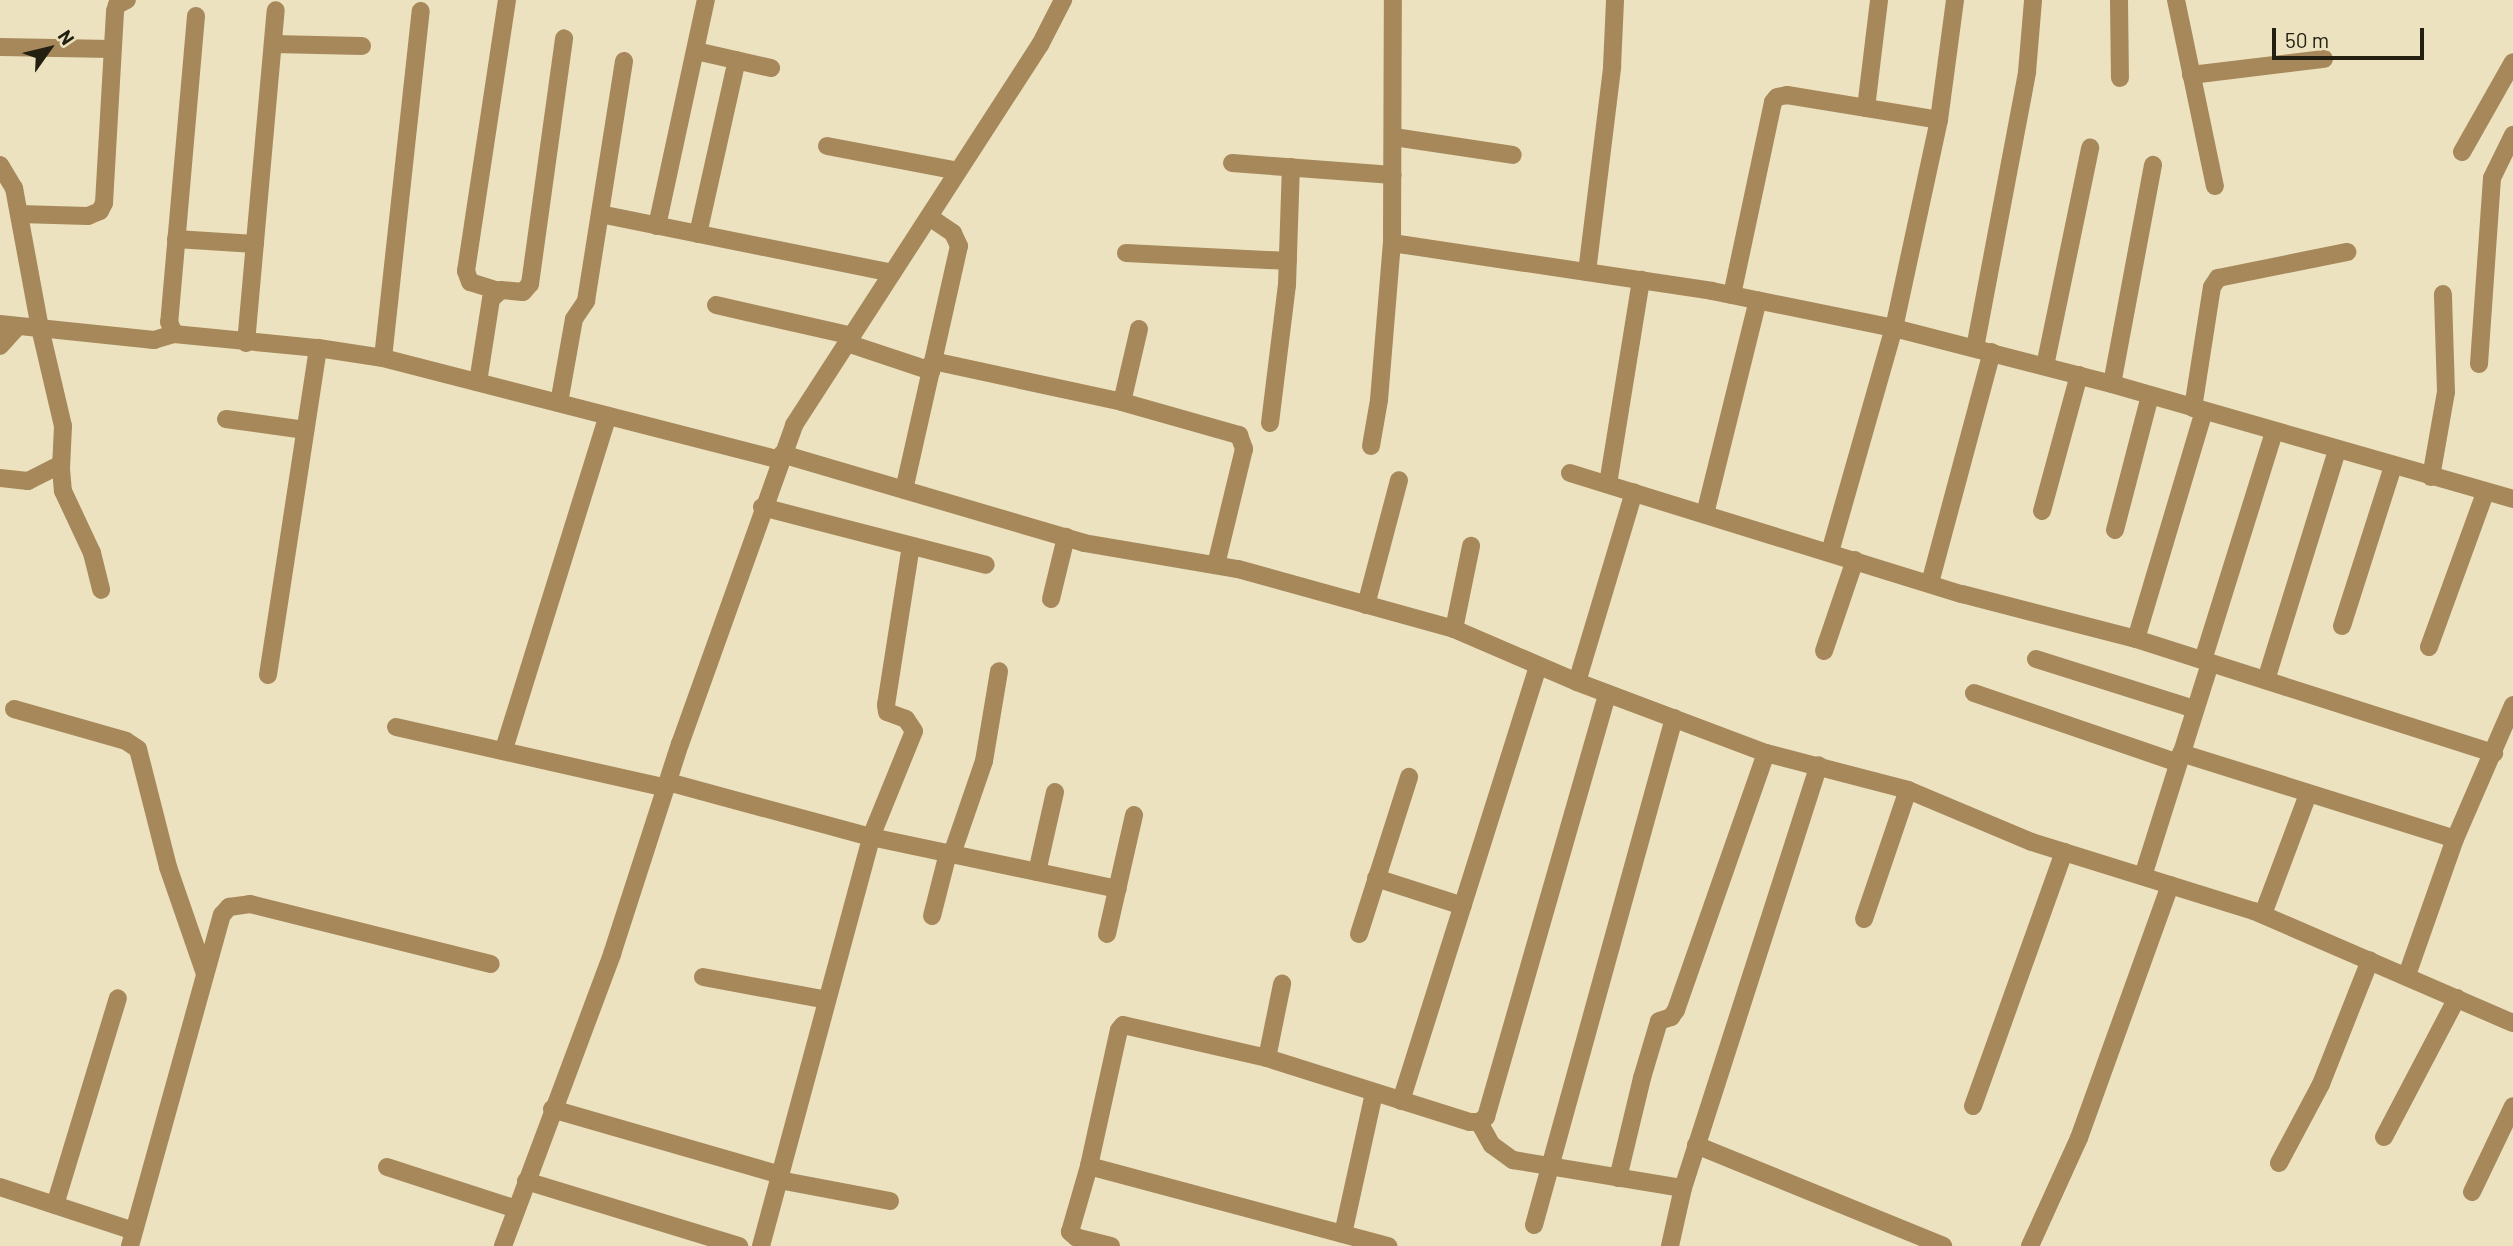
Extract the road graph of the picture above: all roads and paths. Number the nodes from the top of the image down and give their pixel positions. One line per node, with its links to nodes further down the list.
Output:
1 (128, 0): 19 (street)
2 (507, 0): 57 (street)
3 (706, 0): 20 (street)
4 (1061, 0): 40 (street)
5 (1393, 0): 31 (street)
6 (1615, 0): 54 (street)
7 (1880, 0): 28 (street)
8 (1955, 0): 29 (street)
9 (2033, 0): 71 (street)
10 (2119, 0): 27 (street)
11 (2176, 0): 26 (street)
12 (275, 10): 16 (street)
13 (421, 11): 72 (street)
14 (196, 16): 48 (street)
15 (564, 38): 57 (street)
16 (273, 44): 17 (street); 50 (street)
17 (362, 46)
18 (0, 47): 19 (street)
19 (113, 50): 43 (street)
20 (696, 51): 22 (street); 46 (street)
21 (2324, 59): 26 (street)
22 (737, 60): 25 (street); 47 (street)
23 (624, 61): 44 (street)
24 (2513, 62): 34 (street)
25 (771, 68)
26 (2191, 75): 42 (street)
27 (2120, 78)
28 (1866, 108): 29 (street); 59 (street)
29 (1939, 120): 64 (street)
30 (2513, 135): 73 (street)
31 (1394, 137): 35 (street); 41 (street)
32 (827, 146): 40 (street)
33 (2090, 148): 75 (street)
34 (2462, 152)
35 (1513, 155)
36 (1232, 163): 39 (street)
37 (0, 165): 43 (street)
38 (2153, 165): 78 (street)
39 (1291, 167): 41 (street); 53 (street)
40 (958, 172): 45 (street)
41 (1393, 175): 49 (street)
42 (2214, 186)
43 (19, 214): 63 (street)
44 (600, 214): 46 (street); 81 (street)
45 (929, 217): 55 (street); 74 (street)
46 (657, 226): 47 (street)
47 (698, 234): 55 (street)
48 (176, 239): 50 (street); 66 (street)
49 (1392, 243): 54 (street); 88 (street)
50 (255, 244): 68 (street)
51 (2347, 252): 82 (street)
52 (1126, 253): 53 (street)
53 (1288, 261): 85 (street)
54 (1587, 272): 56 (street)
55 (892, 273): 67 (street)
56 (1641, 280): 59 (street); 97 (street)
57 (499, 291): 77 (street)
58 (2443, 294): 94 (street)
59 (1731, 295): 60 (street)
60 (1758, 300): 64 (street); 104 (street)
61 (716, 305): 67 (street)
62 (9, 325): 63 (street); 69 (street)
63 (40, 328): 66 (street); 91 (street)
64 (1894, 328): 71 (street); 109 (street)
65 (1139, 329): 80 (street)
66 (174, 334): 68 (street)
67 (849, 339): 74 (street); 90 (street)
68 (246, 342): 70 (street)
69 (0, 346)
70 (318, 348): 72 (street); 86 (street)
71 (1984, 350): 75 (street); 113 (street)
72 (383, 358): 77 (street)
73 (2479, 364)
74 (932, 366): 80 (street); 98 (street)
75 (2045, 366): 76 (street)
76 (2079, 375): 78 (street); 103 (street)
77 (478, 382): 81 (street)
78 (2112, 384): 79 (street)
79 (2150, 396): 82 (street); 105 (street)
80 (1122, 402): 112 (street)
81 (559, 403): 83 (street)
82 (2199, 410): 87 (street); 119 (street)
83 (608, 416): 90 (street); 136 (street)
84 (226, 419): 86 (street)
85 (1270, 424)
86 (305, 429): 126 (street)
87 (2274, 432): 89 (street); 123 (street)
88 (1371, 446)
89 (2337, 450): 92 (street); 127 (street)
90 (781, 457): 98 (street); 102 (street)
91 (61, 464): 95 (street); 114 (street)
92 (2393, 466): 94 (street); 117 (street)
93 (1570, 473): 97 (street)
94 (2431, 477): 100 (street)
95 (0, 478)
96 (1399, 480): 116 (street)
97 (1608, 484): 99 (street)
98 (904, 490): 106 (street)
99 (1634, 492): 104 (street); 128 (street)
100 (2485, 492): 101 (street); 120 (street)
101 (2513, 499)
102 (762, 507): 107 (street); 142 (street)
103 (2042, 511)
104 (1705, 514): 109 (street)
105 (2115, 530)
106 (1066, 537): 112 (street); 115 (street)
107 (911, 546): 111 (street); 147 (street)
108 (1471, 546): 118 (street)
109 (1830, 552): 110 (street)
110 (1855, 560): 113 (street); 121 (street)
111 (985, 565)
112 (1216, 565): 116 (street)
113 (1930, 583): 119 (street)
114 (101, 590)
115 (1051, 599)
116 (1366, 605): 118 (street)
117 (2342, 625)
118 (1454, 629): 124 (street)
119 (2136, 639): 123 (street)
120 (2429, 647)
121 (1824, 651)
122 (2036, 659): 133 (street)
123 (2206, 661): 127 (street); 133 (street)
124 (1538, 667): 128 (street); 156 (street)
125 (999, 671): 150 (street)
126 (268, 676)
127 (2266, 680): 138 (street)
128 (1577, 682): 130 (street)
129 (1974, 693): 139 (street)
130 (1607, 694): 134 (street); 178 (street)
131 (2513, 705): 138 (street)
132 (14, 709): 164 (street)
133 (2195, 709): 139 (street)
134 (1674, 718): 137 (street); 184 (street)
135 (396, 727): 136 (street)
136 (504, 749): 142 (street)
137 (1766, 753): 140 (street); 186 (street)
138 (2494, 753): 148 (street)
139 (2180, 758): 145 (street); 152 (street)
140 (1819, 765): 143 (street); 180 (street)
141 (1409, 777): 153 (street)
142 (667, 785): 147 (street); 177 (street)
143 (1908, 790): 149 (street); 159 (street)
144 (1055, 792): 151 (street)
145 (2308, 794): 148 (street); 157 (street)
146 (1134, 815): 155 (street)
147 (871, 837): 150 (street); 170 (street)
148 (2455, 839): 165 (street)
149 (2064, 852): 152 (street); 175 (street)
150 (950, 853): 151 (street); 158 (street)
151 (1037, 872): 155 (street)
152 (2143, 876): 154 (street)
153 (1376, 878): 156 (street); 161 (street)
154 (2170, 885): 157 (street); 204 (street)
155 (1118, 889): 160 (street)
156 (1463, 906): 174 (street)
157 (2263, 914): 162 (street)
158 (932, 916)
159 (1864, 919)
160 (1107, 934)
161 (1359, 934)
162 (2370, 960): 165 (street); 181 (street)
163 (491, 964): 164 (street)
164 (205, 974): 195 (street)
165 (2407, 975): 169 (street)
166 (704, 978): 170 (street)
167 (1282, 984): 172 (street)
168 (118, 998): 192 (street)
169 (2457, 998): 171 (street); 179 (street)
170 (827, 1000): 185 (street)
171 (2513, 1023)
172 (1266, 1058): 173 (street); 182 (street)
173 (1374, 1093): 174 (street); 196 (street)
174 (1401, 1101): 178 (street)
175 (1973, 1105)
176 (2513, 1106): 190 (street)
177 (552, 1109): 185 (street); 187 (street)
178 (1479, 1122): 184 (street)
179 (2384, 1138)
180 (1696, 1145): 189 (street); 203 (street)
181 (2279, 1163)
182 (1089, 1166): 196 (street); 200 (street)
183 (387, 1167): 193 (street)
184 (1549, 1167): 186 (street); 194 (street)
185 (779, 1177): 191 (street); 199 (street)
186 (1618, 1178): 189 (street)
187 (526, 1181): 193 (street); 198 (street)
188 (0, 1187): 192 (street)
189 (1683, 1188): 202 (street)
190 (2472, 1192)
191 (890, 1201)
192 (55, 1205): 195 (street)
193 (516, 1209): 197 (street)
194 (1534, 1225)
195 (132, 1238)
196 (1345, 1238): 201 (street)
197 (503, 1246)
198 (739, 1246)
199 (761, 1246)
200 (1111, 1246)
201 (1388, 1246)
202 (1670, 1246)
203 (1943, 1246)
204 (2031, 1246)

